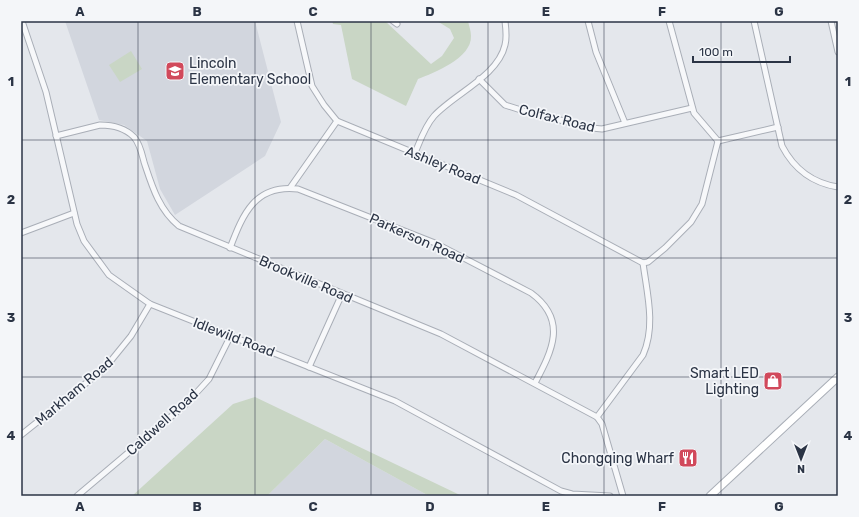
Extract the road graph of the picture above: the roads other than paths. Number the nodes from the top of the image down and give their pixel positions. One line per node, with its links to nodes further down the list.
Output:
1 (22, 21): 14 (street, Idlewild Road)
2 (297, 21): 11 (street, Ashley Road)
3 (505, 21): 9 (street)
4 (588, 21): 12 (street)
5 (669, 21): 10 (street)
6 (754, 21): 13 (street)
7 (831, 21): 8 (street)
8 (838, 52)
9 (479, 79): 12 (street, Colfax Road); 16 (street)
10 (692, 108): 12 (street, Colfax Road); 15 (street)
11 (337, 121): 16 (street, Ashley Road); 18 (street)
12 (625, 123)
13 (778, 127): 15 (street); 17 (street)
14 (56, 136): 19 (street, Idlewild Road); 21 (street, Brookville Road)
15 (718, 141): 22 (street)
16 (415, 154): 22 (street, Ashley Road)
17 (838, 187)
18 (290, 188): 21 (street); 28 (street, Parkerson Road)
19 (74, 214): 20 (street); 24 (street, Idlewild Road)
20 (21, 233)
21 (230, 248): 23 (street, Brookville Road)
22 (644, 263): 29 (street)
23 (342, 294): 26 (street); 28 (street, Brookville Road)
24 (150, 304): 25 (street, Idlewild Road); 30 (street, Markham Road)
25 (231, 335): 26 (street, Idlewild Road); 31 (street, Caldwell Road)
26 (309, 366): 32 (street, Idlewild Road)
27 (838, 377): 34 (main road)
28 (535, 383): 29 (street, Brookville Road)
29 (596, 417): 33 (street)
30 (21, 435)
31 (77, 496)
32 (610, 496)
33 (623, 496)
34 (710, 496)

